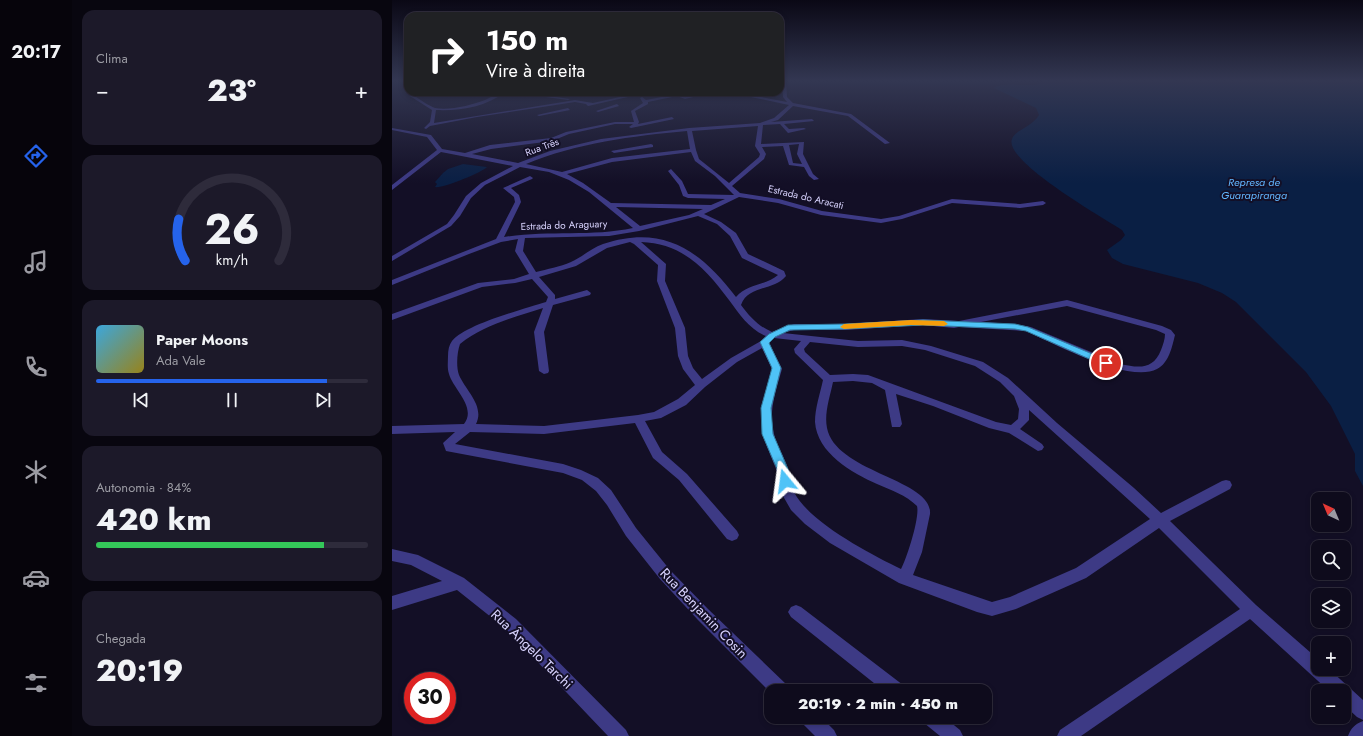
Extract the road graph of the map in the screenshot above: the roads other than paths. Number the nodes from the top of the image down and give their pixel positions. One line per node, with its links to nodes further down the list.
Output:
1 (434, 114): 13 (street)
2 (488, 114): 13 (street)
3 (546, 114): 7 (street)
4 (634, 114): 11 (street)
5 (781, 114): 12 (street)
6 (847, 114): 19 (street)
7 (539, 116)
8 (672, 118): 11 (street)
9 (812, 120): 10 (street, Rua Três)
10 (781, 123): 12 (street, Rua Três); 16 (street)
11 (636, 124): 18 (street); 26 (street)
12 (761, 124): 15 (street, Rua Três); 22 (street)
13 (430, 125): 17 (street)
14 (392, 129): 17 (street)
15 (690, 129): 18 (street, Rua Três); 24 (street)
16 (804, 129)
17 (413, 133): 23 (street)
18 (618, 134): 25 (street); 28 (street, Rua Três)
19 (887, 143)
20 (786, 145): 22 (street); 29 (street); 29 (street)
21 (650, 146): 25 (street)
22 (758, 146): 34 (street)
23 (440, 150): 26 (street); 35 (street)
24 (693, 150): 27 (street); 34 (street)
25 (614, 151): 27 (street)
26 (465, 155): 28 (street)
27 (612, 160): 31 (street)
28 (519, 165): 31 (street); 45 (street, Rua Três)
29 (806, 166): 33 (street)
30 (671, 172): 36 (street, Estrada do Aracati)
31 (562, 174): 38 (street)
32 (530, 178): 44 (street)
33 (816, 179)
34 (729, 186): 36 (street)
35 (392, 188)
36 (737, 196): 37 (street, Estrada do Aracati); 39 (street, Estrada do Araguary)
37 (1042, 203)
38 (607, 205): 39 (street); 41 (street)
39 (712, 207): 40 (street, Estrada do Araguary)
40 (699, 214): 41 (street, Estrada do Araguary); 50 (street)
41 (639, 229): 42 (street, Estrada do Araguary)
42 (629, 235): 43 (street, Estrada do Araguary); 46 (street); 50 (street); 57 (street)
43 (522, 236): 44 (street, Estrada do Araguary); 46 (street)
44 (499, 240): 47 (street, Estrada do Araguary)
45 (392, 259)
46 (534, 276): 49 (street); 51 (street)
47 (392, 283)
48 (587, 293): 49 (street)
49 (551, 302): 55 (street); 62 (street)
50 (737, 305): 54 (street)
51 (392, 317)
52 (954, 324): 52 (street); 54 (street)
53 (808, 338): 54 (street); 56 (street); 59 (street)
54 (768, 339): 57 (street); 70 (street)
55 (544, 372)
56 (828, 379): 58 (street); 70 (street)
57 (701, 385): 60 (street)
58 (890, 388): 61 (street); 64 (street)
59 (1018, 394): 64 (street); 67 (street)
60 (638, 419): 62 (street); 68 (street)
61 (896, 424)
62 (467, 428): 63 (street); 75 (street, Rua Benjamin Cosin)
63 (392, 430)
64 (1013, 430): 65 (street)
65 (1038, 447)
66 (1226, 485): 67 (street)
67 (1160, 520): 70 (street); 73 (street)
68 (732, 535)
69 (392, 555): 71 (street, Rua Ângelo Tarchi)
70 (904, 578)
71 (459, 583): 72 (street); 83 (street, Rua Ângelo Tarchi)
72 (392, 603)
73 (1251, 610): 77 (street); 86 (street)
74 (796, 612): 76 (street)
75 (774, 684)
76 (888, 684)
77 (1333, 684)
78 (1351, 700): 79 (street)
79 (1363, 711)
80 (815, 724): 84 (street)
81 (939, 724): 85 (street)
82 (1363, 730): 87 (street)
83 (620, 736)
84 (828, 736)
85 (954, 736)
86 (1066, 736)
87 (1357, 736)

